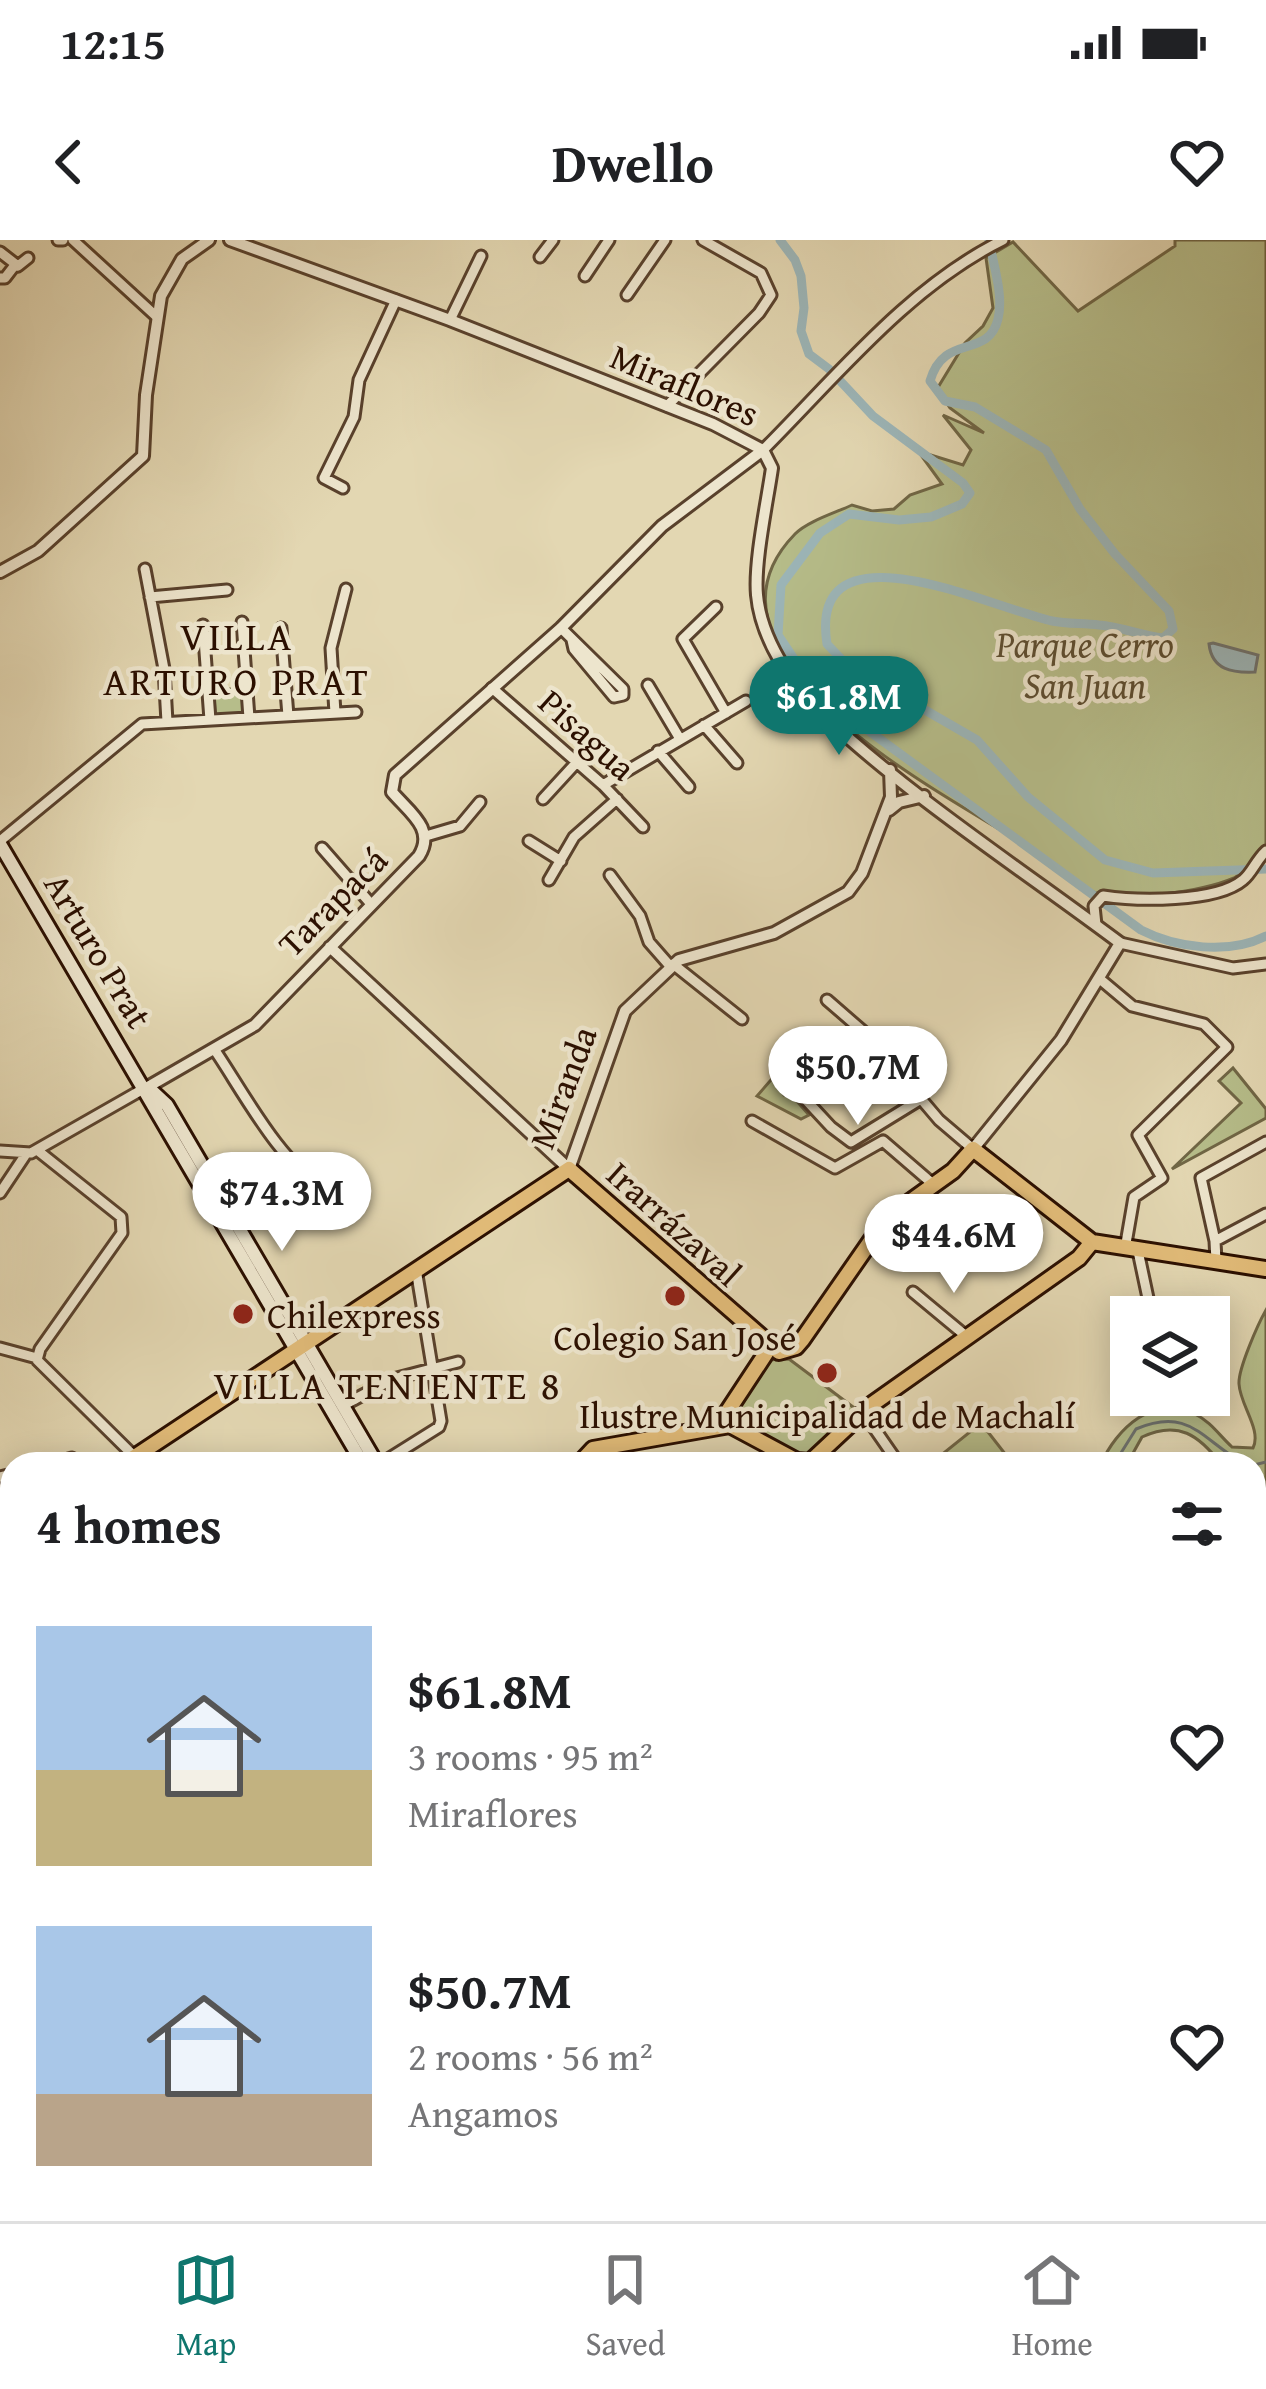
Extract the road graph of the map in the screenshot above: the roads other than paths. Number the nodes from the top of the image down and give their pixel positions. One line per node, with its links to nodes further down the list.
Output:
1 (73, 240): 17 (street)
2 (209, 240): 17 (street)
3 (230, 240): 16 (street, Miraflores)
4 (553, 240): 11 (street)
5 (609, 240): 13 (street)
6 (664, 240): 15 (street)
7 (703, 240): 19 (street)
8 (994, 244): 20 (street)
9 (481, 256): 18 (street)
10 (28, 257): 12 (street)
11 (540, 257)
12 (5, 261): 14 (street)
13 (585, 276)
14 (0, 278)
15 (627, 295)
16 (396, 300): 18 (street, Miraflores); 21 (street)
17 (158, 317): 23 (street)
18 (450, 320): 19 (street, Miraflores)
19 (667, 406): 20 (street, Miraflores)
20 (763, 450): 31 (street, Tarapacá); 48 (street, Miraflores)
21 (343, 488)
22 (145, 569): 26 (street)
23 (0, 572)
24 (346, 589): 38 (street)
25 (227, 590): 26 (street)
26 (151, 597): 42 (street)
27 (716, 607): 37 (street)
28 (242, 622): 40 (street)
29 (203, 626): 41 (street)
30 (281, 628): 39 (street)
31 (561, 628): 32 (street); 34 (street, Tarapacá)
32 (572, 640): 32 (street)
33 (648, 686): 44 (street)
34 (492, 688): 46 (street, Pisagua); 57 (street, Tarapacá)
35 (746, 701): 37 (street)
36 (356, 712): 38 (street)
37 (726, 712): 43 (street)
38 (335, 713): 39 (street)
39 (288, 716): 40 (street)
40 (249, 718): 41 (street)
41 (210, 720): 42 (street)
42 (167, 722): 59 (street)
43 (704, 725): 44 (street); 47 (street)
44 (680, 739): 45 (street)
45 (658, 752): 49 (street); 50 (street)
46 (577, 762): 49 (street, Pisagua); 52 (street)
47 (737, 763)
48 (890, 770): 51 (street, Miraflores); 55 (street, Miranda)
49 (603, 785): 53 (street, Pisagua)
50 (689, 787)
51 (924, 796): 55 (street); 66 (street, Miraflores)
52 (543, 799)
53 (616, 800): 56 (street, Pisagua); 62 (street)
54 (480, 802): 57 (street)
55 (882, 817): 70 (street, Miranda)
56 (643, 827)
57 (426, 836): 65 (street, Tarapacá)
58 (529, 841): 62 (street)
59 (0, 843): 76 (main road, Arturo Prat)
60 (322, 848): 65 (street)
61 (1266, 851): 66 (street)
62 (560, 861): 64 (street)
63 (610, 875): 70 (street)
64 (549, 880)
65 (371, 904): 68 (street, Tarapacá)
66 (1096, 925): 67 (street, Miraflores)
67 (1120, 943): 69 (street, Miraflores); 71 (street)
68 (330, 947): 74 (street, Tarapacá); 83 (street, Irarrázaval)
69 (1266, 964)
70 (672, 965): 73 (street); 83 (street, Miranda)
71 (1101, 980): 80 (street); 90 (street)
72 (827, 1000): 77 (street)
73 (742, 1019)
74 (214, 1049): 76 (street, Tarapacá); 84 (street)
75 (793, 1086): 77 (street)
76 (146, 1088): 82 (street, Tarapacá); 97 (main road, Arturo Prat)
77 (921, 1099): 80 (street)
78 (752, 1121): 85 (street)
79 (1266, 1142): 88 (street)
80 (973, 1149): 85 (main road); 89 (main road)
81 (0, 1150): 82 (street)
82 (31, 1152): 86 (street); 100 (street)
83 (569, 1168): 92 (main road, Miranda); 98 (main road, Irarrázaval)
84 (322, 1183)
85 (934, 1185): 98 (main road)
86 (0, 1192)
87 (1266, 1214): 88 (street)
88 (1215, 1241): 91 (street)
89 (1092, 1242): 90 (main road); 96 (main road)
90 (1131, 1250): 91 (main road); 95 (street)
91 (1216, 1261): 93 (main road)
92 (416, 1269): 97 (main road, Miranda); 102 (street)
93 (1266, 1269)
94 (913, 1292): 96 (street)
95 (1145, 1296)
96 (966, 1336): 104 (main road)
97 (301, 1345): 103 (main road, Arturo Prat); 107 (main road, Miranda); 108 (main road, Arturo Prat)
98 (770, 1347): 105 (main road)
99 (0, 1348): 100 (street)
100 (37, 1358): 106 (street)
101 (458, 1362): 102 (street)
102 (434, 1368): 103 (street); 110 (street)
103 (342, 1406): 109 (main road, Arturo Prat)
104 (863, 1412): 113 (main road); 114 (street)
105 (718, 1426): 111 (main road); 112 (main road)
106 (125, 1452)
107 (148, 1452)
108 (358, 1452)
109 (371, 1452)
110 (398, 1452)
111 (590, 1452)
112 (782, 1452)
113 (821, 1452)
114 (891, 1452)

